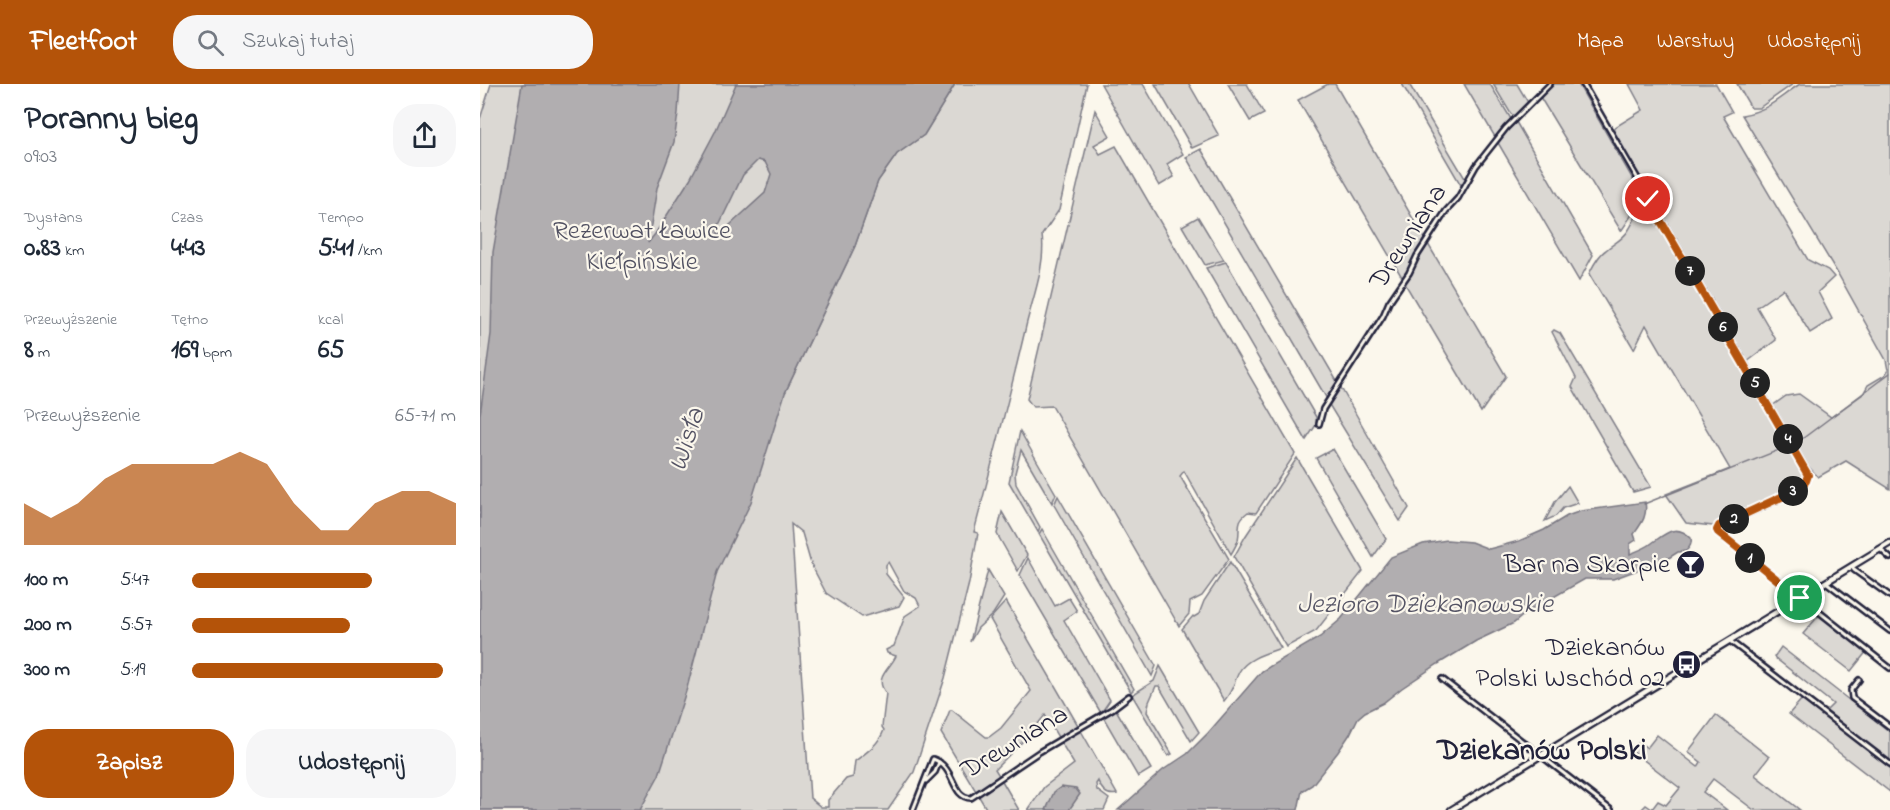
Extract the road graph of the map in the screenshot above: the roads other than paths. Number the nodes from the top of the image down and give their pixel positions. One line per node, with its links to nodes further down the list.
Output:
1 (1550, 84): 3 (street, Drewniana)
2 (1583, 84): 10 (street)
3 (1318, 424)
4 (1890, 543): 5 (street)
5 (1880, 549): 6 (street); 7 (street)
6 (1890, 558)
7 (1852, 566): 8 (street); 9 (street)
8 (1826, 582): 10 (street); 11 (street)
9 (1890, 596)
10 (1800, 598): 12 (street); 13 (street)
11 (1890, 631)
12 (1730, 641): 18 (street); 20 (street)
13 (1890, 668)
14 (1442, 679): 18 (street)
15 (1859, 680): 17 (street)
16 (1129, 696): 19 (street, Drewniana)
17 (1890, 728)
18 (1541, 756): 23 (street); 24 (street)
19 (940, 762): 21 (street); 21 (street, Drewniana)
20 (1890, 764)
21 (924, 782): 22 (street)
22 (913, 810)
23 (1451, 810)
24 (1611, 810)

